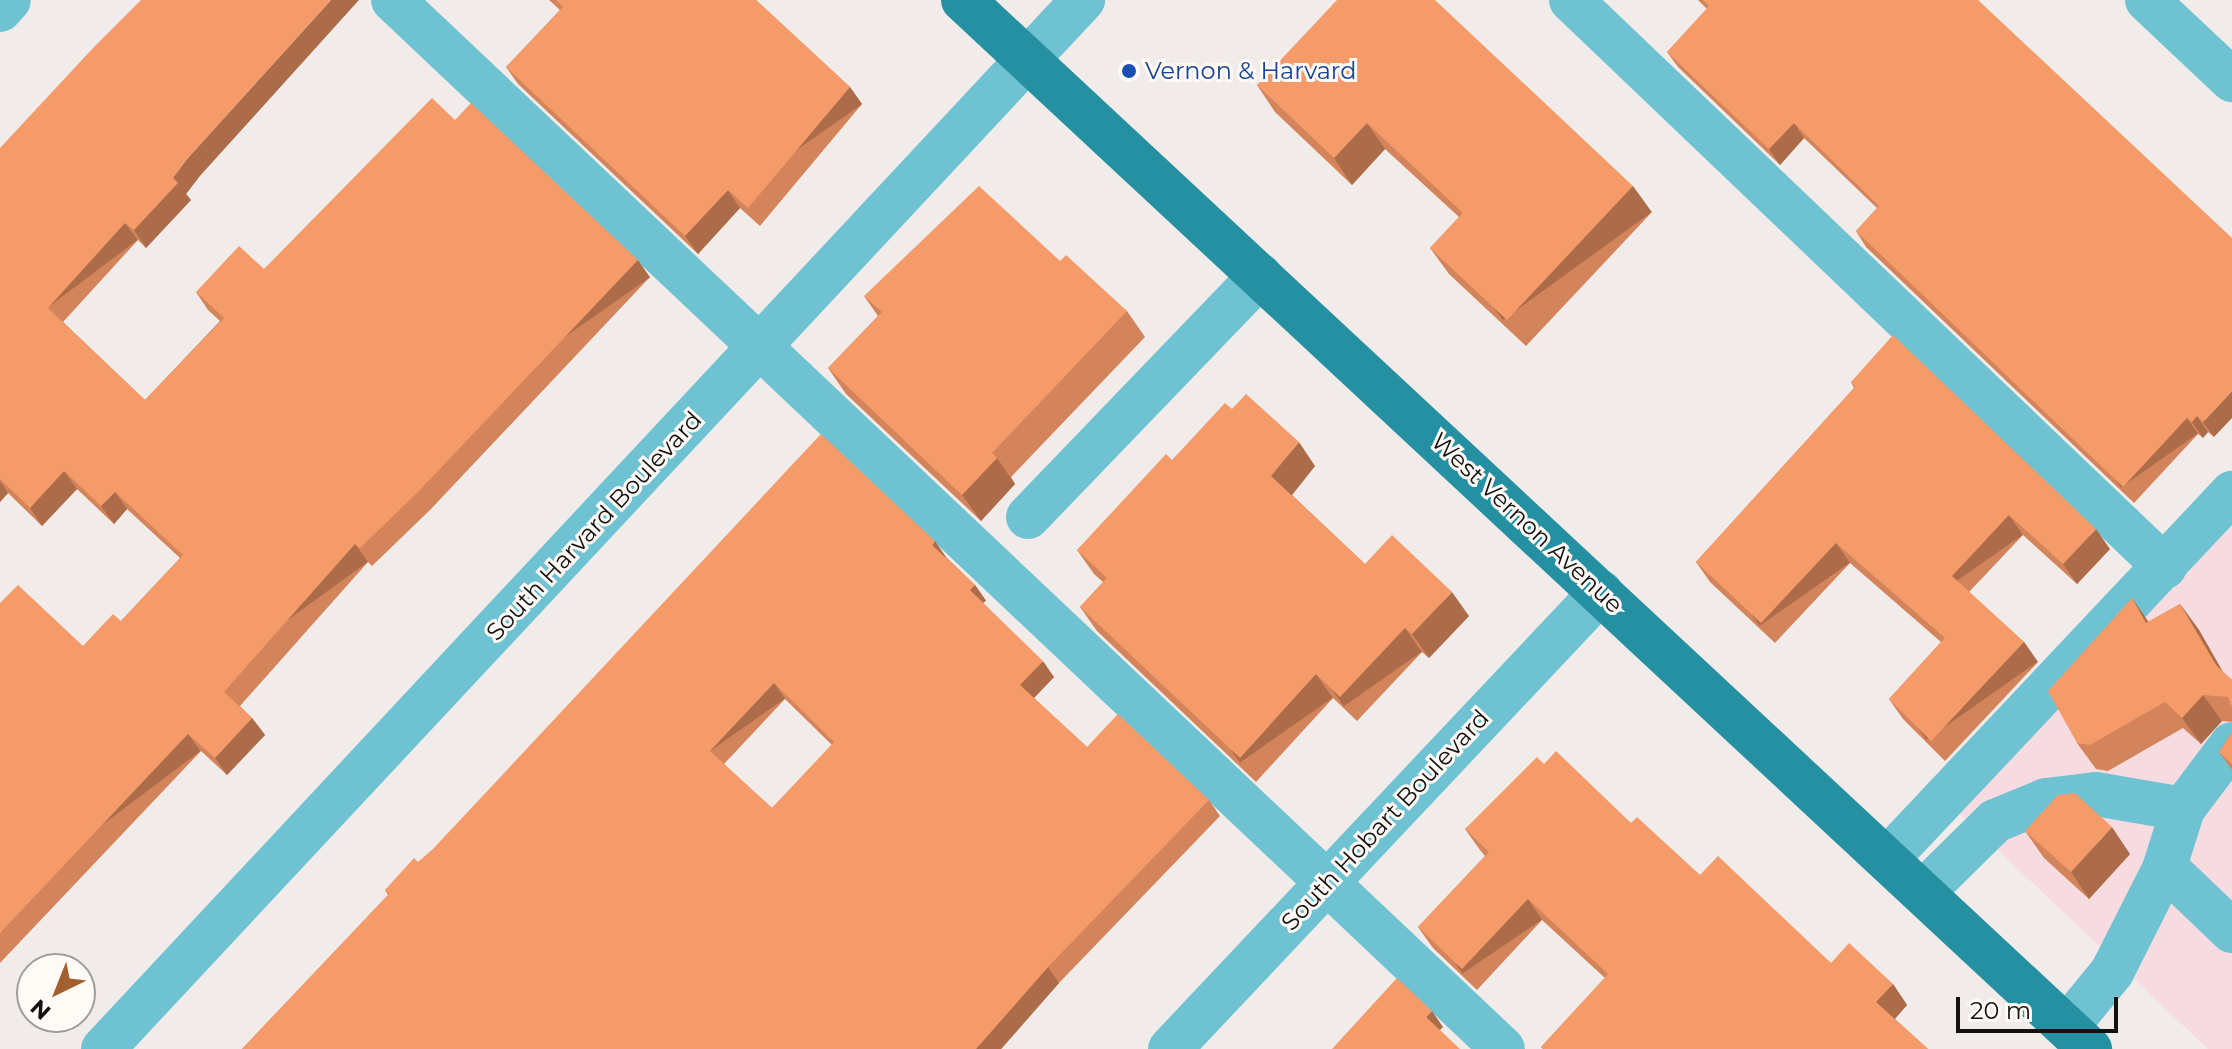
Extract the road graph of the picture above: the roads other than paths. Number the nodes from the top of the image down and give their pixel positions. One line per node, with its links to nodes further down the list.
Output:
1 (9, 0): 7 (street)
2 (393, 0): 11 (street)
3 (963, 0): 8 (main road, West Vernon Avenue)
4 (1083, 0): 8 (street, South Harvard Boulevard)
5 (1571, 0): 14 (street)
6 (2147, 0): 9 (street)
7 (0, 10)
8 (1027, 60): 10 (main road, West Vernon Avenue); 11 (street, South Harvard Boulevard)
9 (2232, 80)
10 (1260, 276): 13 (street); 15 (main road, West Vernon Avenue)
11 (761, 347): 20 (street); 24 (street, South Harvard Boulevard)
12 (2232, 493): 14 (street)
13 (1028, 517)
14 (2165, 567): 18 (street)
15 (1601, 592): 18 (main road, West Vernon Avenue); 20 (street, South Hobart Boulevard)
16 (2232, 744): 17 (street)
17 (2183, 809): 19 (street); 21 (street)
18 (1888, 858): 21 (main road, West Vernon Avenue)
19 (2165, 867): 22 (street); 23 (street)
20 (1324, 882): 25 (street, South Hobart Boulevard); 26 (street)
21 (1923, 892): 23 (main road, West Vernon Avenue)
22 (2232, 931)
23 (2078, 1038)
24 (103, 1049)
25 (1170, 1049)
26 (1503, 1049)

